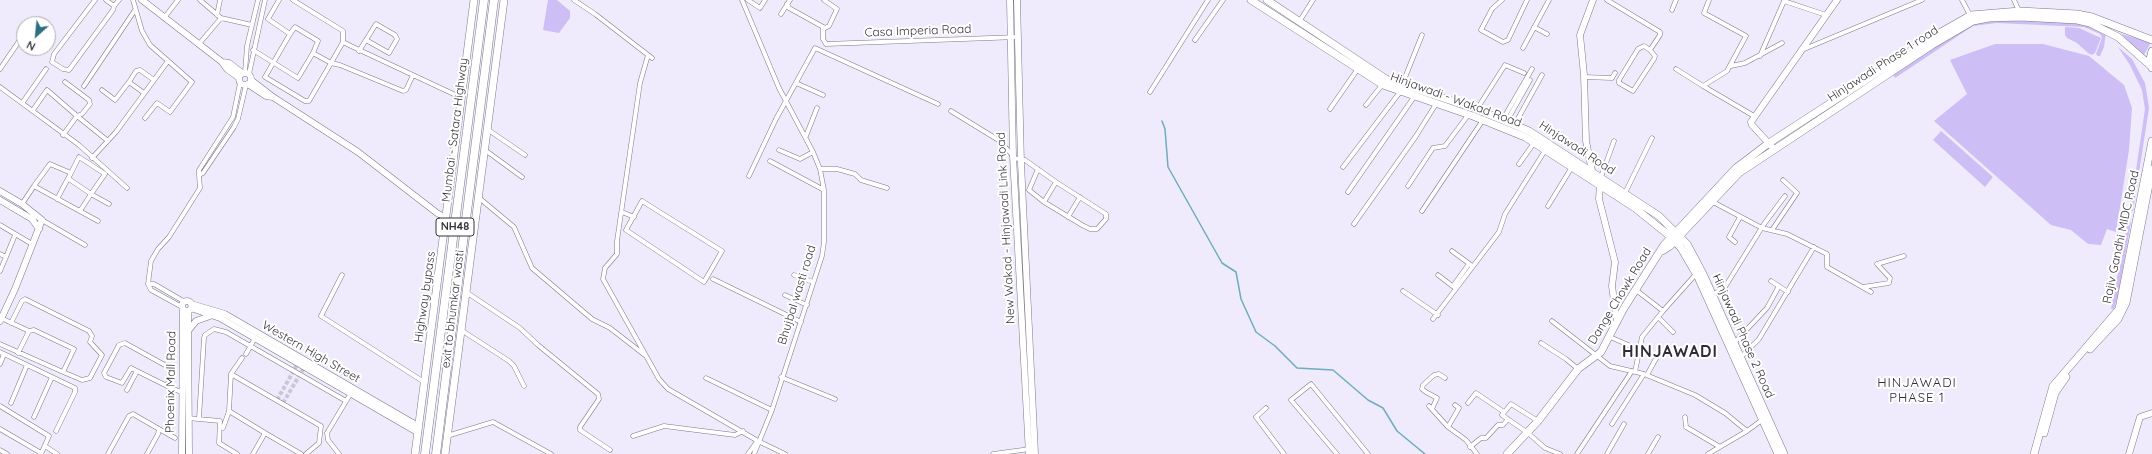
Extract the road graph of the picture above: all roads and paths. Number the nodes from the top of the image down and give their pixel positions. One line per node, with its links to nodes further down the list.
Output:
1 (95, 0): 41 (street)
2 (106, 0): 41 (street)
3 (119, 0): 41 (street)
4 (133, 0): 42 (street)
5 (142, 0): 48 (street)
6 (178, 0): 48 (street)
7 (200, 0): 44 (street)
8 (220, 0): 44 (street)
9 (258, 0): 52 (street)
10 (265, 0): 69 (street)
11 (279, 0): 55 (street)
12 (293, 0): 63 (street)
13 (474, 0): 110 (main road, Highway bypass)
14 (484, 0): 333 (highway, Mumbai - Satara Highway / NH48)
15 (494, 0): 334 (highway, Mumbai - Satara Highway / NH48)
16 (504, 0): 128 (main road, exit to bhumkar wasti)
17 (574, 0): 76 (street)
18 (742, 0): 111 (street, Bhujbal wasti road)
19 (748, 0): 20 (street)
20 (765, 0)
21 (824, 0): 53 (street)
22 (1010, 0): 58 (street, New Wakad - Hinjawadi Link Road)
23 (1017, 0): 59 (street, New Wakad - Hinjawadi Link Road)
24 (1208, 0): 106 (street)
25 (1223, 0): 61 (street)
26 (1251, 0): 87 (main road, Hinjawadi - Wakad Road)
27 (1267, 0): 51 (main road, Hinjawadi Road)
28 (1312, 0): 51 (street)
29 (1502, 0): 30 (street)
30 (1527, 0)
31 (1548, 0): 54 (street)
32 (1592, 0): 93 (street)
33 (1607, 0): 70 (street)
34 (1676, 0): 43 (street)
35 (1709, 0): 82 (street)
36 (1837, 0): 47 (street)
37 (1922, 0): 71 (street)
38 (1962, 0): 50 (street)
39 (2014, 0): 46 (street)
40 (788, 2): 45 (street); 53 (street)
41 (114, 6)
42 (135, 10): 79 (street); 101 (street)
43 (1672, 10)
44 (217, 14): 49 (street)
45 (781, 14)
46 (2020, 14): 50 (main road, Hinjawadi Phase 1 road); 62 (main road, Hinjawadi Phase 1 road); 83 (main road, Hinjawadi Phase 1 road)
47 (1826, 15): 71 (street); 77 (street)
48 (164, 18): 65 (street)
49 (221, 18): 52 (street); 65 (street)
50 (1972, 18): 136 (main road, Hinjawadi Phase 1 road)
51 (1300, 22): 104 (main road, Hinjawadi Road)
52 (252, 25): 94 (street)
53 (823, 27): 66 (street)
54 (1534, 27): 56 (street); 68 (street)
55 (290, 34): 75 (street); 80 (street)
56 (1547, 34)
57 (1422, 35): 104 (street)
58 (1010, 37): 59 (street, Casa Imperia Road); 66 (street, Casa Imperia Road); 143 (street, New Wakad - Hinjawadi Link Road)
59 (1018, 37): 145 (street, New Wakad - Hinjawadi Link Road)
60 (366, 40): 60 (street); 72 (street)
61 (1196, 40)
62 (2152, 40)
63 (343, 42): 72 (street); 81 (street)
64 (1782, 43): 77 (street)
65 (199, 44): 94 (street)
66 (826, 44): 74 (street)
67 (16, 46): 85 (street)
68 (1523, 48)
69 (254, 50): 80 (street); 94 (street)
70 (1650, 50): 70 (street)
71 (1802, 50): 123 (street)
72 (359, 51): 91 (street)
73 (2152, 51): 83 (main road)
74 (824, 52): 99 (street); 113 (street)
75 (314, 53): 80 (street); 81 (street)
76 (648, 55): 78 (street); 182 (street)
77 (1760, 56): 82 (street)
78 (652, 58)
79 (168, 61): 95 (street); 124 (street)
80 (273, 62): 81 (street)
81 (331, 63): 91 (street)
82 (1731, 66): 102 (street)
83 (2152, 67)
84 (1532, 68): 126 (street)
85 (0, 69)
86 (46, 69): 112 (street)
87 (1357, 70): 100 (main road, Hinjawadi - Wakad Road); 117 (street)
88 (1676, 70): 102 (street)
89 (1615, 72): 93 (street)
90 (1524, 73): 118 (street)
91 (413, 74): 110 (street)
92 (1542, 75): 127 (street)
93 (1584, 77): 153 (street)
94 (245, 79): 186 (street); 226 (street)
95 (154, 80): 98 (street); 107 (street)
96 (1530, 80): 126 (street)
97 (65, 82): 122 (street)
98 (129, 82): 105 (street); 107 (street)
99 (796, 83): 108 (street); 111 (street)
100 (1382, 85): 104 (main road, Hinjawadi - Wakad Road); 115 (street)
101 (84, 86)
102 (1703, 86): 123 (street)
103 (0, 87): 112 (street)
104 (1401, 89): 109 (main road, Hinjawadi - Wakad Road); 118 (main road, Hinjawadi Road); 147 (street)
105 (102, 90)
106 (1150, 92)
107 (144, 93): 132 (street)
108 (823, 95)
109 (1414, 97): 114 (main road, Hinjawadi - Wakad Road); 167 (street)
110 (462, 99): 186 (main road, Highway bypass)
111 (787, 101): 130 (street, Bhujbal wasti road); 154 (street)
112 (23, 102): 119 (street)
113 (938, 104)
114 (1436, 104): 121 (main road, Hinjawadi - Wakad Road); 189 (street)
115 (1366, 105)
116 (817, 108): 130 (street)
117 (1330, 109)
118 (1477, 109): 126 (main road, Hinjawadi Road)
119 (33, 110): 122 (street); 129 (street)
120 (951, 111): 143 (street)
121 (1469, 114): 125 (main road, Hinjawadi - Wakad Road); 162 (street)
122 (77, 116): 129 (street); 132 (street)
123 (1754, 116): 136 (street)
124 (145, 118)
125 (1483, 119): 135 (main road, Hinjawadi - Wakad Road); 181 (street)
126 (1505, 120): 127 (main road, Hinjawadi Road)
127 (1515, 124): 153 (main road, Hinjawadi Road)
128 (487, 130): 138 (main road, exit to bhumkar wasti); 141 (street)
129 (63, 135): 142 (street)
130 (806, 136): 140 (street, Bhujbal wasti road)
131 (1652, 138): 168 (street)
132 (108, 141): 142 (street)
133 (1614, 141): 156 (street)
134 (2152, 141): 258 (main road, Rajiv Gandhi MIDC Road)
135 (1534, 142): 137 (main road, Hinjawadi - Wakad Road); 146 (street)
136 (1771, 146): 175 (main road, Hinjawadi Phase 1 road)
137 (1546, 149): 148 (main road, Hinjawadi - Wakad Road); 204 (street)
138 (485, 150): 155 (street); 171 (main road, exit to bhumkar wasti)
139 (779, 150): 140 (street)
140 (813, 152): 149 (street, Bhujbal wasti road)
141 (525, 155)
142 (92, 158): 163 (street)
143 (1013, 159): 145 (street); 210 (street, New Wakad - Hinjawadi Link Road)
144 (770, 161): 165 (street)
145 (1021, 161): 150 (street); 211 (street, New Wakad - Hinjawadi Link Road)
146 (1519, 164)
147 (1343, 167)
148 (1572, 167): 153 (main road, Hinjawadi - Wakad Road); 179 (street)
149 (820, 169): 164 (street); 165 (street, Bhujbal wasti road)
150 (1038, 169): 159 (street); 176 (street)
151 (2152, 169): 258 (main road, Rajiv Gandhi MIDC Road)
152 (71, 173): 157 (street); 161 (street); 169 (street)
153 (1589, 174): 156 (main road, Hinjawadi Road); 160 (main road, Hinjawadi - Wakad Road)
154 (749, 176)
155 (522, 177)
156 (1601, 177): 168 (main road, Hinjawadi Road)
157 (69, 179): 169 (street); 173 (street)
158 (1783, 180): 193 (street)
159 (1056, 182): 172 (street); 176 (street)
160 (1600, 185): 195 (main road, Hinjawadi - Wakad Road); 235 (street)
161 (34, 186): 173 (street); 177 (street)
162 (1408, 186)
163 (127, 188)
164 (887, 188)
165 (824, 190): 214 (street, Bhujbal wasti road)
166 (0, 191): 177 (street)
167 (1348, 192)
168 (1625, 193): 195 (main road, Hinjawadi Road)
169 (91, 194): 178 (street); 180 (street)
170 (1785, 196): 191 (street)
171 (478, 197): 220 (main road, exit to bhumkar wasti); 256 (street)
172 (1080, 197): 184 (street); 184 (street)
173 (57, 198): 180 (street)
174 (0, 200): 192 (street)
175 (1709, 200): 185 (street); 195 (main road, Hinjawadi Phase 1 road)
176 (1044, 202): 184 (street)
177 (22, 204): 187 (street)
178 (109, 204)
179 (1548, 206)
180 (80, 211): 188 (street)
181 (1422, 211)
182 (622, 212): 183 (street); 256 (street)
183 (634, 216): 183 (street)
184 (1068, 217)
185 (1740, 217): 191 (street); 196 (street)
186 (446, 218): 272 (main road, Highway bypass)
187 (42, 220): 192 (street); 198 (street)
188 (98, 221)
189 (1354, 224)
190 (0, 225): 194 (street)
191 (1762, 228): 193 (street); 224 (street)
192 (38, 229): 197 (street)
193 (1772, 230): 199 (street)
194 (15, 235): 197 (street); 203 (street)
195 (1675, 236): 206 (main road, Hinjawadi Phase 2 Road); 218 (main road, Dange Chowk Road); 224 (main road, Hinjawadi Phase 2 Road)
196 (1736, 242)
197 (32, 244): 232 (street)
198 (85, 244)
199 (1814, 247): 216 (street); 221 (street)
200 (1452, 251): 204 (street)
201 (0, 254): 203 (street)
202 (1904, 256): 216 (street)
203 (6, 257): 205 (street)
204 (1471, 265): 217 (street)
205 (0, 271)
206 (1696, 274): 227 (street); 295 (main road, Hinjawadi Phase 2 Road)
207 (342, 275): 272 (street)
208 (794, 275): 214 (street)
209 (1438, 275): 217 (street)
210 (1019, 278): 211 (street); 319 (street, New Wakad - Hinjawadi Link Road)
211 (1026, 278): 319 (street, New Wakad - Hinjawadi Link Road)
212 (713, 279): 233 (street)
213 (1771, 281): 215 (street)
214 (813, 282): 225 (street, Bhujbal wasti road)
215 (1779, 286): 221 (street); 245 (street)
216 (1862, 287): 222 (street)
217 (1455, 288): 228 (street)
218 (1636, 290): 227 (street); 235 (main road, Dange Chowk Road)
219 (1403, 291): 228 (street)
220 (466, 292): 237 (main road, exit to bhumkar wasti); 318 (street)
221 (1788, 292): 257 (street)
222 (1871, 292)
223 (785, 295): 225 (street)
224 (1713, 295): 245 (main road, Hinjawadi Phase 2 Road)
225 (807, 305): 233 (street, Bhujbal wasti road)
226 (186, 307): 229 (street, Western High Street); 239 (street, Phoenix Mall Road); 243 (street, Western High Street); 254 (street, Phoenix Mall Road)
227 (1662, 311): 230 (street)
228 (1438, 315): 231 (street)
229 (214, 316): 239 (street); 242 (street, Western High Street)
230 (1658, 317): 240 (street); 265 (street)
231 (1433, 319)
232 (1, 320): 236 (street)
233 (801, 322): 269 (street, Bhujbal wasti road)
234 (1552, 322): 253 (street)
235 (1617, 322): 241 (main road, Dange Chowk Road)
236 (11, 323): 238 (street); 264 (street)
237 (461, 330): 274 (street); 309 (main road, exit to bhumkar wasti)
238 (29, 331): 249 (street); 264 (street)
239 (188, 331): 254 (street, Phoenix Mall Road)
240 (1673, 332)
241 (1610, 337): 248 (street); 253 (main road, Dange Chowk Road)
242 (255, 338): 243 (street, Western High Street); 247 (street)
243 (265, 340): 259 (street, Western High Street)
244 (1541, 343): 262 (street)
245 (1734, 343): 257 (main road, Hinjawadi Phase 2 Road)
246 (0, 344): 249 (street)
247 (250, 346): 251 (street); 279 (street); 293 (street)
248 (1633, 346)
249 (18, 352): 264 (street)
250 (2, 353): 260 (street); 261 (street)
251 (246, 354)
252 (1658, 355): 267 (street)
253 (1596, 357): 262 (main road, Dange Chowk Road); 265 (street)
254 (185, 358): 277 (street, Phoenix Mall Road)
255 (242, 358): 266 (street)
256 (648, 358): 304 (street)
257 (1740, 358): 352 (main road, Hinjawadi Phase 2 Road)
258 (2077, 359): 353 (main road, Rajiv Gandhi MIDC Road); 354 (main road, Rajiv Gandhi MIDC Road)
259 (303, 363): 276 (street, Western High Street); 284 (street, Western High Street)
260 (0, 364)
261 (27, 365): 268 (street); 280 (street)
262 (1578, 369): 296 (main road, Dange Chowk Road)
263 (137, 371): 273 (street); 273 (street); 275 (street)
264 (63, 372)
265 (1634, 372): 267 (street); 347 (street)
266 (231, 374): 287 (street); 330 (street)
267 (1645, 374): 297 (street); 305 (street)
268 (52, 377): 290 (street); 306 (street)
269 (781, 377): 278 (street); 286 (street, Bhujbal wasti road)
270 (706, 378): 286 (street)
271 (1445, 378): 299 (street)
272 (425, 382): 303 (main road, Highway bypass)
273 (167, 386): 277 (street)
274 (524, 386)
275 (127, 390)
276 (351, 393): 279 (street); 284 (street, Western High Street)
277 (184, 394): 292 (street); 325 (street, Phoenix Mall Road)
278 (835, 399)
279 (346, 401): 331 (street)
280 (11, 403)
281 (1468, 403): 288 (street)
282 (1455, 405): 299 (street)
283 (0, 406): 314 (street)
284 (380, 407): 303 (street, Western High Street)
285 (1266, 408): 341 (street)
286 (772, 410): 313 (street, Bhujbal wasti road)
287 (229, 411): 300 (street); 307 (street)
288 (1504, 412): 294 (street); 296 (street)
289 (2152, 413): 355 (street)
290 (34, 417)
291 (1686, 417): 316 (street)
292 (188, 418): 293 (street); 326 (street)
293 (199, 418): 327 (street)
294 (1508, 419): 308 (street); 315 (street)
295 (1762, 420): 305 (street); 351 (main road, Hinjawadi Phase 2 Road)
296 (1538, 421): 308 (main road, Dange Chowk Road)
297 (1612, 424)
298 (1624, 424): 348 (street)
299 (1448, 427): 315 (street)
300 (223, 428)
301 (0, 429): 321 (street)
302 (159, 429): 312 (street); 323 (street); 324 (street)
303 (418, 429): 332 (main road, Highway bypass)
304 (743, 431): 310 (street); 313 (street)
305 (1747, 431): 316 (street)
306 (56, 432)
307 (265, 433): 328 (street); 329 (street)
308 (1528, 433): 345 (main road, Dange Chowk Road); 346 (street)
309 (447, 436): 335 (main road, exit to bhumkar wasti); 336 (street)
310 (633, 436)
311 (1658, 437): 349 (street)
312 (175, 438)
313 (758, 441): 337 (street, Bhujbal wasti road); 338 (street, Bhujbal wasti road); 339 (street)
314 (45, 446): 321 (street); 322 (street)
315 (1470, 447): 344 (street)
316 (1720, 447): 350 (street)
317 (0, 450): 320 (street)
318 (610, 450)
319 (1032, 452): 340 (street)
320 (7, 454)
321 (41, 454)
322 (57, 454)
323 (108, 454)
324 (147, 454)
325 (182, 454)
326 (189, 454)
327 (236, 454)
328 (254, 454)
329 (301, 454)
330 (306, 454)
331 (339, 454)
332 (415, 454)
333 (425, 454)
334 (436, 454)
335 (445, 454)
336 (551, 454)
337 (748, 454)
338 (754, 454)
339 (786, 454)
340 (993, 454)
341 (1284, 454)
342 (1337, 454): 343 (street)
343 (1368, 454)
344 (1477, 454)
345 (1507, 454)
346 (1560, 454)
347 (1577, 454)
348 (1607, 454)
349 (1648, 454)
350 (1708, 454)
351 (1778, 454)
352 (1784, 454)
353 (2034, 454)
354 (2039, 454)
355 (2128, 454)

